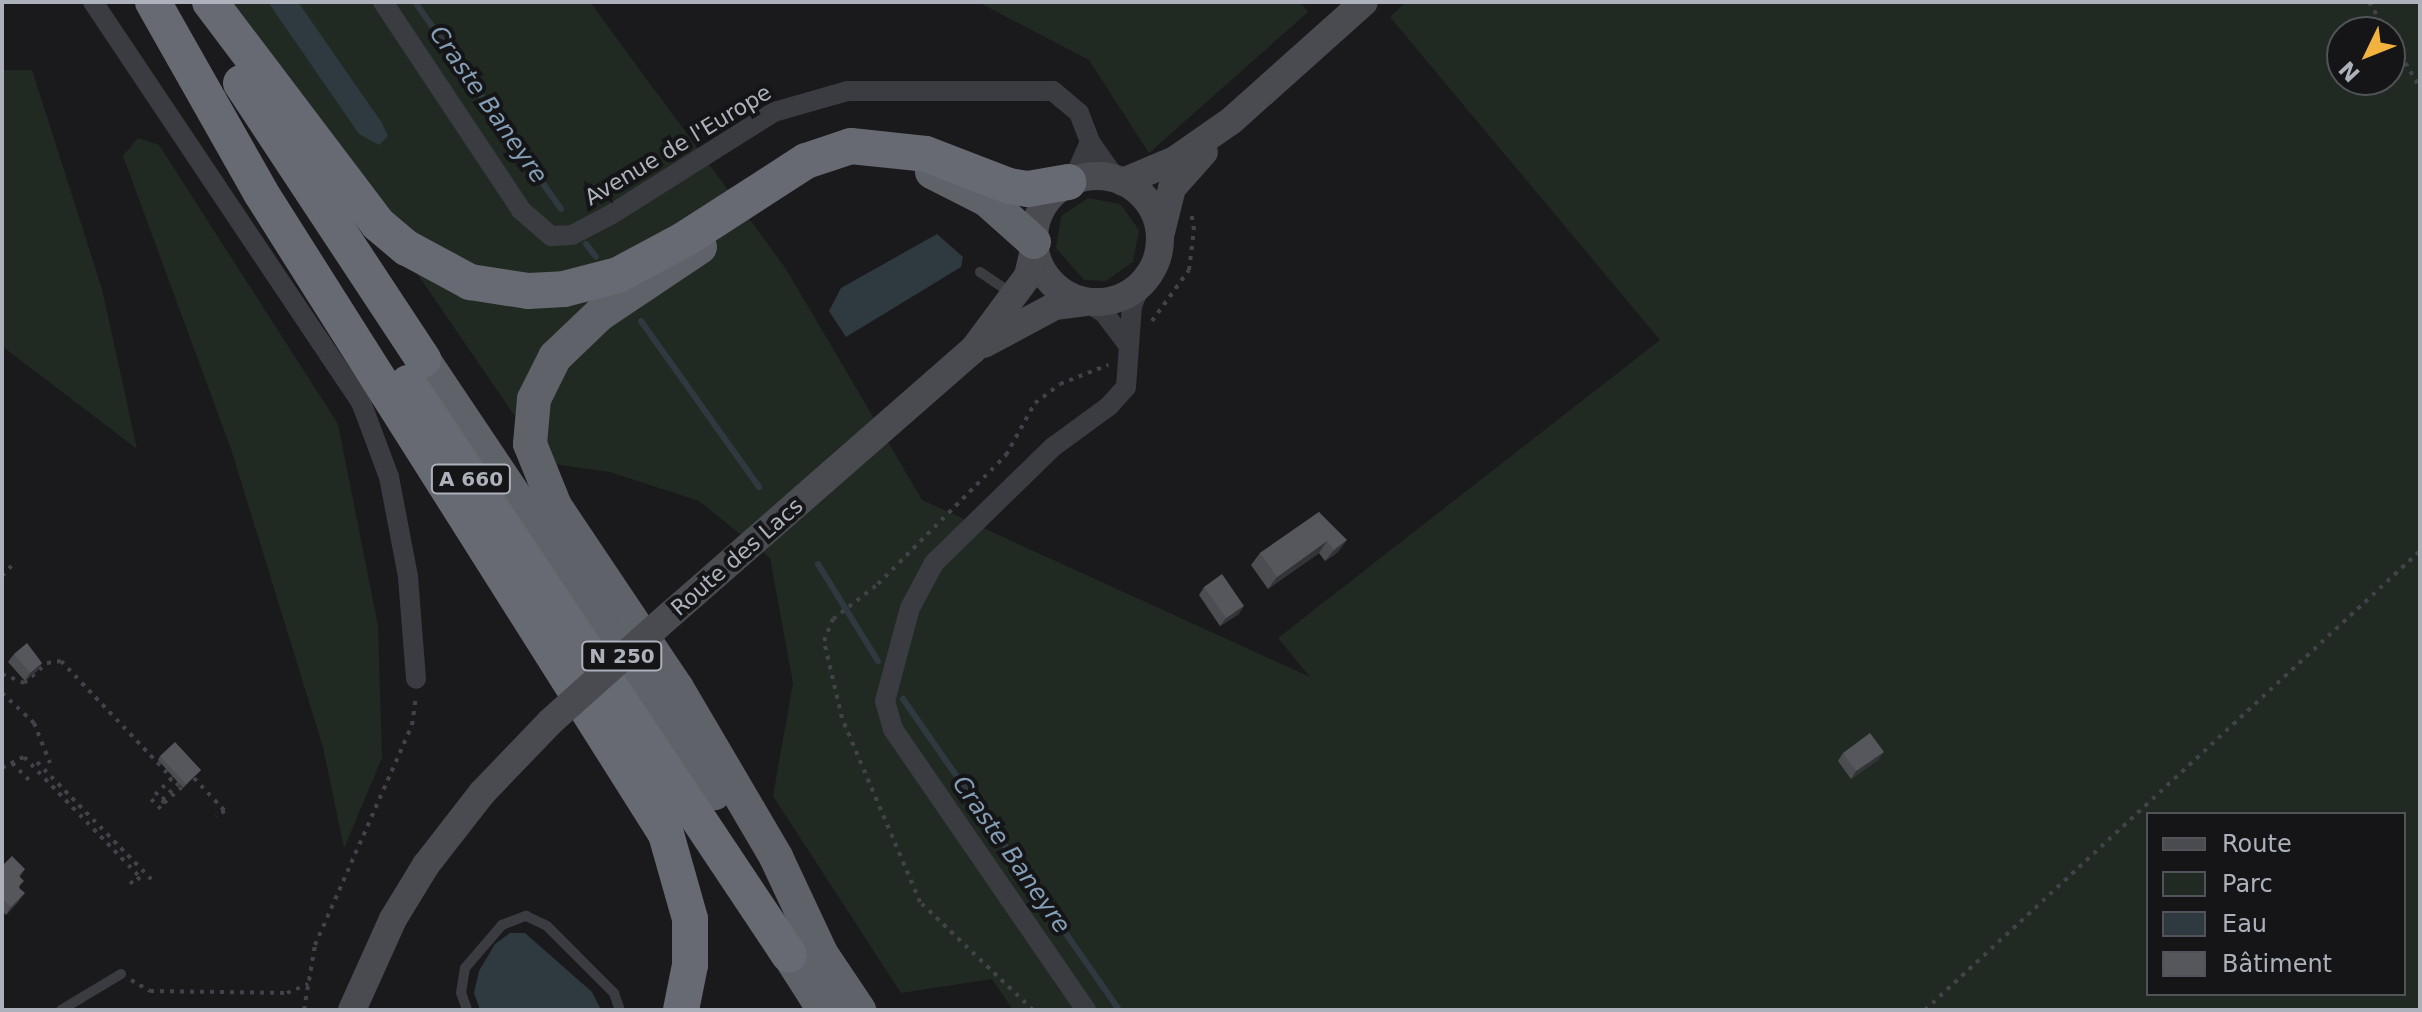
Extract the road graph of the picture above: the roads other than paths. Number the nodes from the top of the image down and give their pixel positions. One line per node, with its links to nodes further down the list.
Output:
1 (93, 2): 20 (street)
2 (154, 2): 21 (highway, A 660); 27 (highway)
3 (187, 2): 19 (highway)
4 (210, 2): 10 (highway)
5 (383, 2): 8 (street, Avenue de l'Europe)
6 (1356, 5): 7 (main road)
7 (1231, 121): 9 (main road); 11 (main road)
8 (1090, 142): 9 (street, Avenue de l'Europe); 10 (street)
9 (1120, 180): 10 (main road); 11 (main road)
10 (1070, 181): 12 (main road)
11 (1160, 236): 14 (main road)
12 (1034, 246): 15 (main road, Route des Lacs); 16 (main road); 21 (highway)
13 (980, 272): 15 (lane)
14 (1140, 286): 16 (main road); 17 (street)
15 (1015, 295): 18 (main road, Route des Lacs)
16 (1086, 302): 17 (street); 18 (main road, Route des Lacs)
17 (1128, 349): 30 (street)
18 (973, 350): 24 (main road, Route des Lacs, bridge)
19 (423, 359): 21 (highway, N 250)
20 (416, 679)
21 (805, 954): 28 (highway, N 250); 29 (highway, N 250)
22 (121, 974): 23 (lane)
23 (61, 1010)
24 (352, 1010)
25 (467, 1010): 26 (lane)
26 (620, 1010)
27 (681, 1010)
28 (824, 1010)
29 (859, 1010)
30 (1086, 1010)

